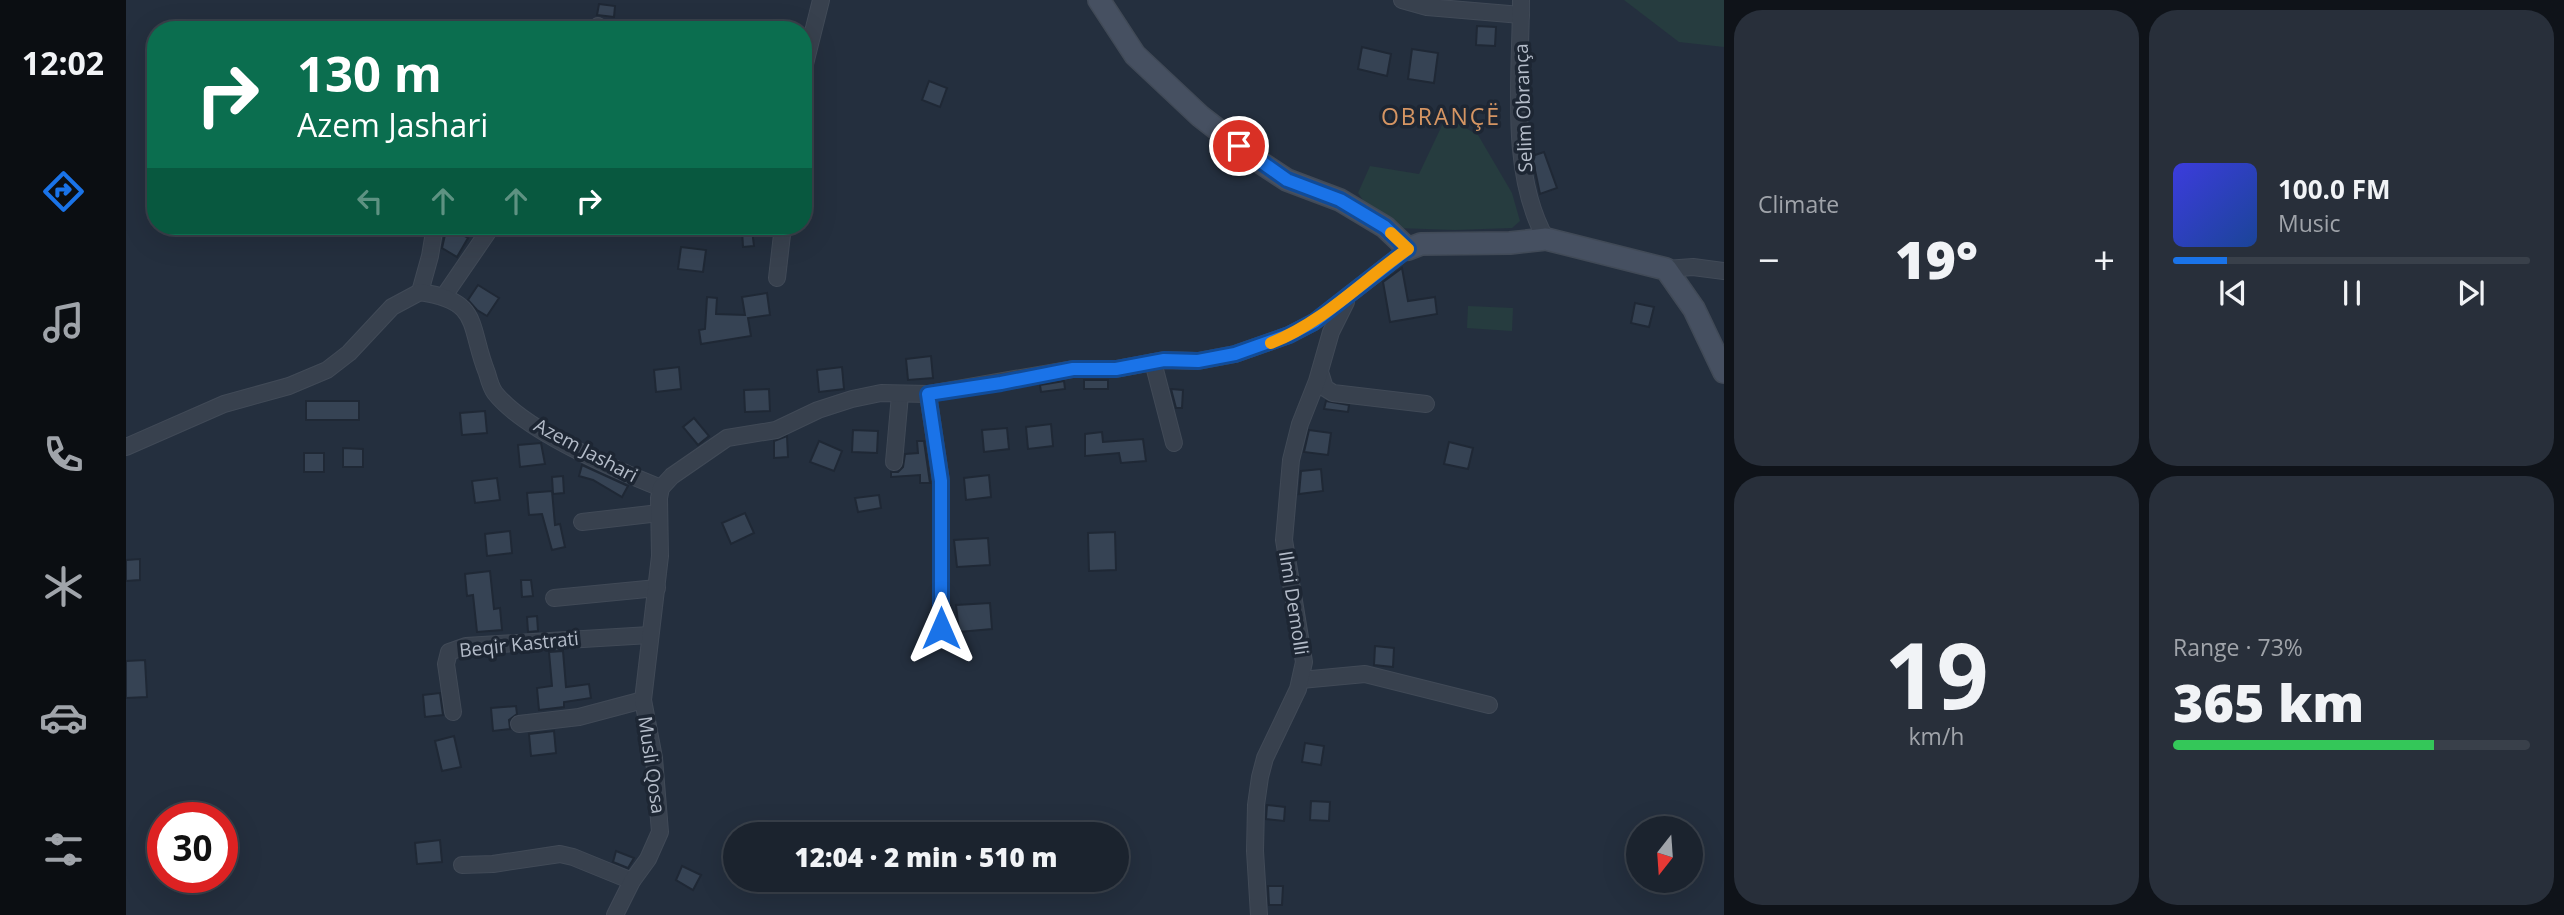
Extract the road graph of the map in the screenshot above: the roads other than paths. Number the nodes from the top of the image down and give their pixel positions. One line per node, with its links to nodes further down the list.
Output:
1 (821, 0): 5 (street)
2 (1098, 0): 10 (street)
3 (1402, 0): 4 (street, Selim Obrança)
4 (1521, 7): 9 (street, Selim Obrança)
5 (812, 36)
6 (434, 235): 14 (street)
7 (486, 235): 16 (street)
8 (782, 235): 13 (street)
9 (1546, 239): 10 (street); 11 (street)
10 (1408, 249): 15 (street, Azem Jashari)
11 (1666, 269): 12 (street); 19 (street)
12 (1724, 271)
13 (777, 278)
14 (420, 292): 16 (street); 24 (street)
15 (1351, 294): 17 (street, Azem Jashari); 18 (street, Ilmi Demolli)
16 (444, 296): 26 (street, Azem Jashari)
17 (1153, 362): 20 (street, Azem Jashari); 23 (street)
18 (1320, 372): 22 (street); 33 (street, Ilmi Demolli)
19 (1724, 372)
20 (928, 394): 21 (street, Azem Jashari); 31 (street)
21 (900, 395): 25 (street); 26 (street, Azem Jashari)
22 (1426, 404)
23 (1174, 443)
24 (126, 447)
25 (894, 462)
26 (661, 488): 27 (street)
27 (659, 513): 28 (street); 29 (street)
28 (582, 522)
29 (657, 588): 30 (street); 32 (street)
30 (554, 598)
31 (941, 628)
32 (650, 635): 34 (street); 36 (street, Beqir Kastrati)
33 (1301, 680): 35 (street); 41 (street, Ilmi Demolli)
34 (644, 693): 37 (street); 39 (street, Musli Qosa)
35 (1489, 705)
36 (453, 712)
37 (519, 724)
38 (462, 865): 39 (street)
39 (632, 881): 40 (street, Musli Qosa)
40 (615, 915)
41 (1259, 915)

